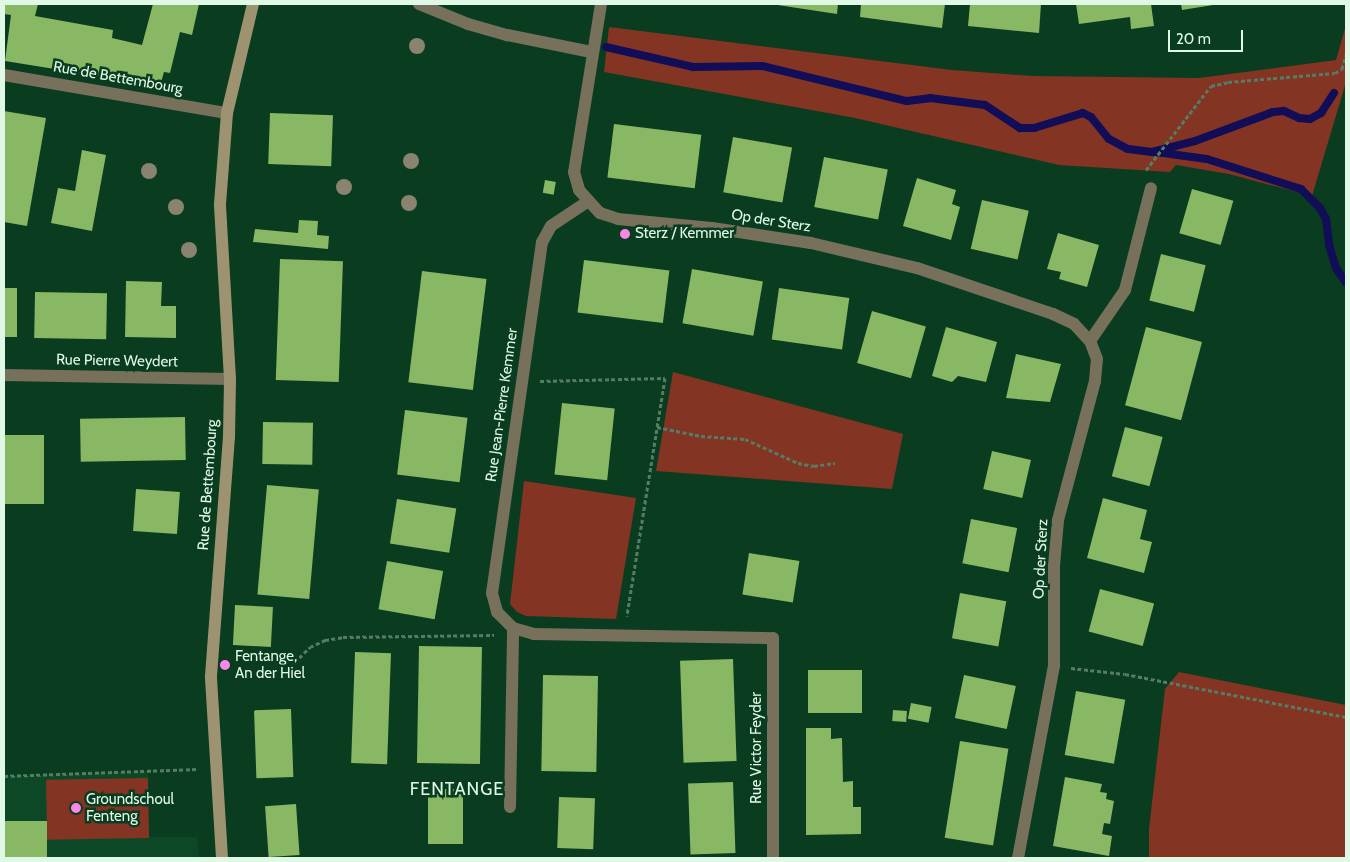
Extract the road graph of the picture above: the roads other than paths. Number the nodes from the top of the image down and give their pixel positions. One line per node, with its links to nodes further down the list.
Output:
1 (253, 4): 6 (main road, Rue de Bettembourg)
2 (419, 4): 4 (street)
3 (601, 4): 4 (street)
4 (591, 52): 8 (street)
5 (4, 75): 6 (street, Rue de Bettembourg)
6 (227, 113): 11 (main road, Rue de Bettembourg)
7 (1151, 188): 9 (street)
8 (587, 202): 9 (street, Op der Sterz); 12 (street, Rue Jean-Pierre Kemmer)
9 (1090, 341): 16 (street, Op der Sterz)
10 (4, 375): 11 (street, Rue Pierre Weydert)
11 (230, 379): 14 (main road, Rue de Bettembourg)
12 (513, 628): 13 (street); 15 (street, Rue Victor Feyder)
13 (510, 807)
14 (222, 858)
15 (773, 858)
16 (1018, 858)

